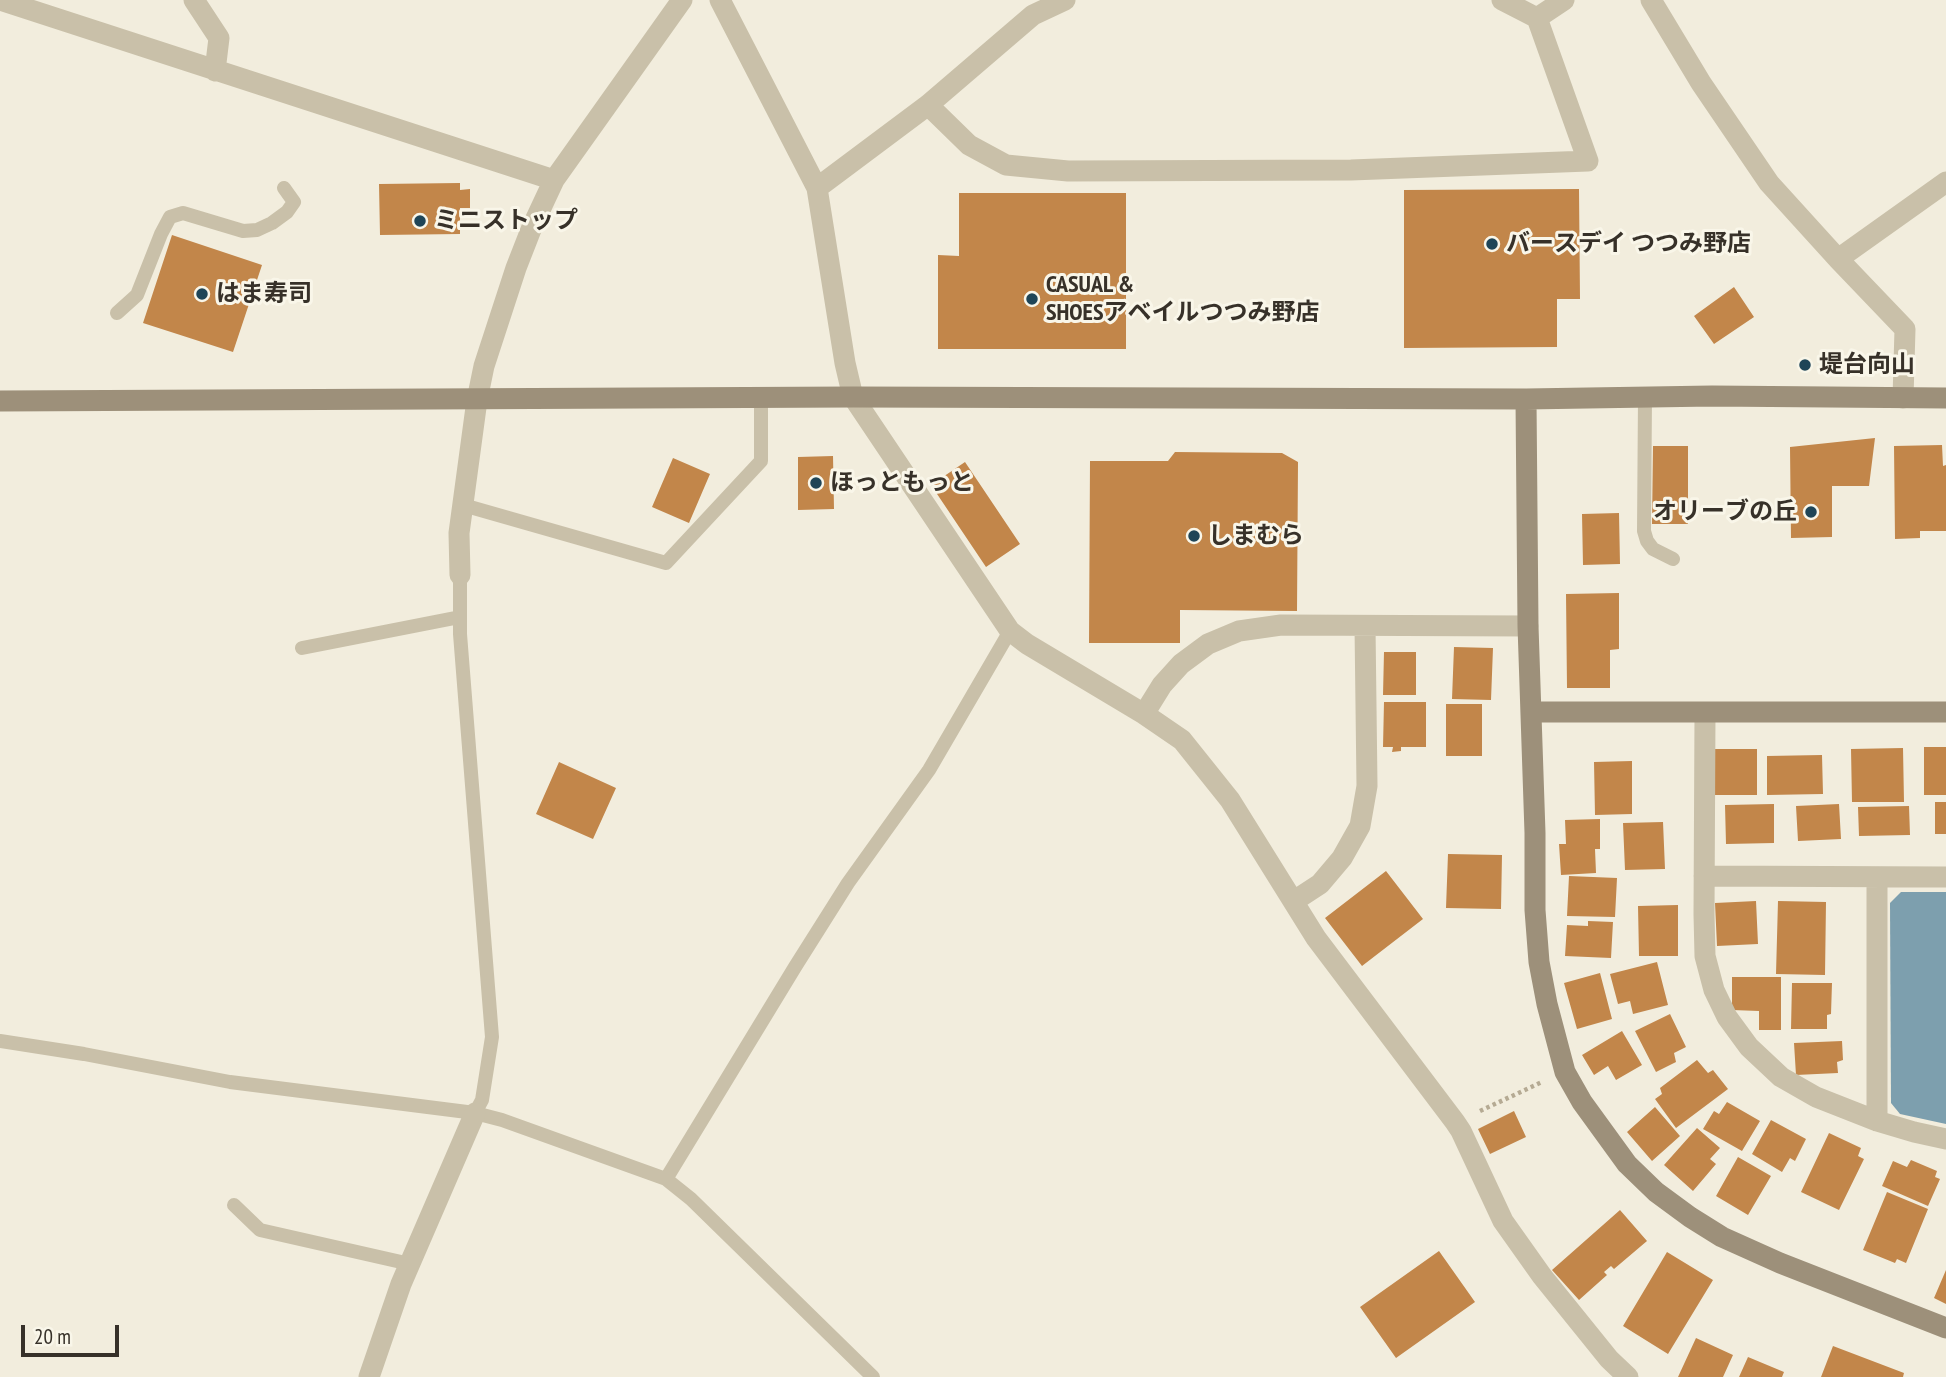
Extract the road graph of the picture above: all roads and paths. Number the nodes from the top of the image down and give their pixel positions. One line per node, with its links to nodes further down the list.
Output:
1 (0, 0): 10 (street)
2 (194, 0): 10 (street)
3 (682, 0): 12 (street)
4 (720, 0): 15 (street)
5 (1065, 0): 11 (street)
6 (1503, 0): 9 (street)
7 (1564, 0): 9 (street)
8 (1651, 0): 16 (street)
9 (1537, 18): 11 (street)
10 (215, 71): 12 (street)
11 (928, 105): 15 (street)
12 (554, 180): 24 (street)
13 (1946, 182): 16 (street)
14 (284, 188): 17 (lane)
15 (817, 188): 18 (street)
16 (1838, 259): 21 (street)
17 (117, 313)
18 (853, 397): 20 (street); 23 (street); 32 (street)
19 (1645, 397): 21 (street); 23 (street); 27 (lane)
20 (761, 398): 24 (street); 26 (lane)
21 (1903, 398): 22 (street)
22 (1946, 398)
23 (1526, 399): 31 (street)
24 (477, 400): 25 (street); 26 (street)
25 (0, 401)
26 (463, 505): 28 (street)
27 (1673, 559)
28 (460, 575): 29 (lane)
29 (460, 617): 33 (lane); 44 (lane)
30 (1365, 626): 31 (street); 36 (street); 41 (street)
31 (1528, 626): 34 (street)
32 (1010, 631): 36 (street); 48 (lane)
33 (302, 648)
34 (1532, 712): 37 (street); 43 (street)
35 (1946, 712): 37 (street)
36 (1144, 714): 41 (street)
37 (1705, 714): 38 (street)
38 (1704, 876): 39 (street); 45 (street)
39 (1877, 877): 40 (street); 45 (street)
40 (1946, 877)
41 (1294, 901): 46 (street)
42 (0, 1041): 44 (lane)
43 (1565, 1072): 46 (path); 51 (street)
44 (475, 1114): 48 (lane); 50 (street)
45 (1877, 1121): 47 (street)
46 (1455, 1122): 54 (street)
47 (1946, 1139)
48 (666, 1179): 53 (lane)
49 (234, 1205): 50 (lane)
50 (410, 1264): 52 (street)
51 (1946, 1328)
52 (369, 1377)
53 (873, 1377)
54 (1628, 1377)

